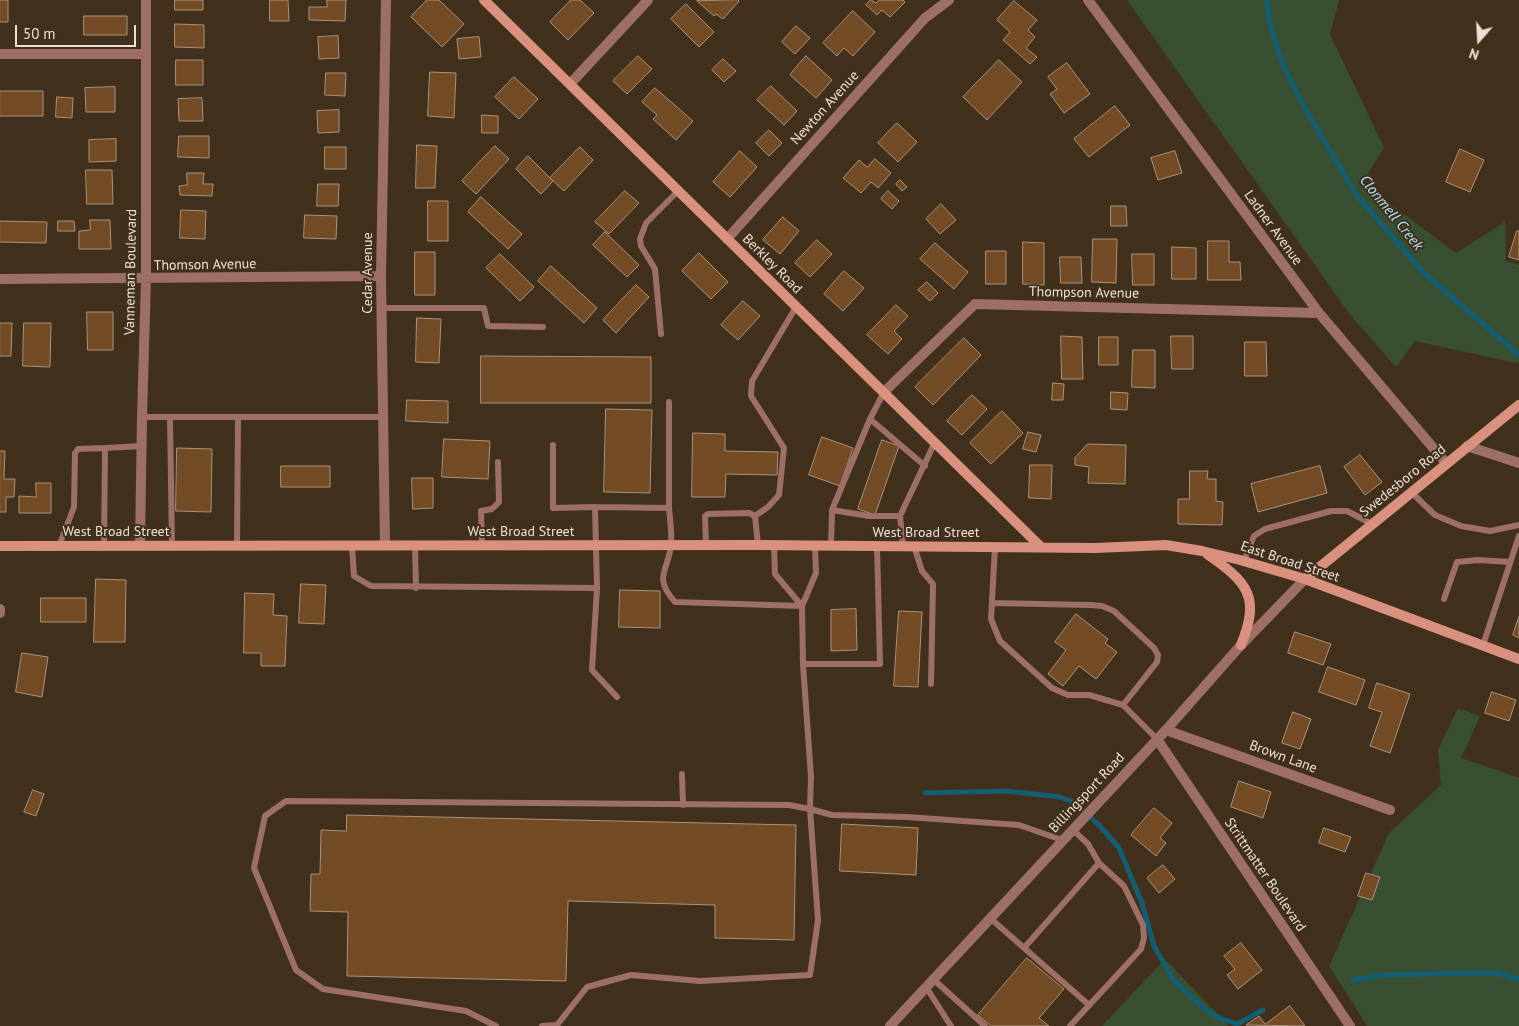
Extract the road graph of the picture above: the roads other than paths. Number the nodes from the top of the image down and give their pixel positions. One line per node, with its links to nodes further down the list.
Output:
1 (146, 0): 8 (street, Vanneman Boulevard)
2 (386, 0): 12 (street, Cedar Avenue)
3 (484, 0): 9 (main road, Berkley Road)
4 (648, 0): 9 (street)
5 (949, 0): 11 (street, Newton Avenue)
6 (1088, 0): 17 (street, Ladner Avenue)
7 (0, 54): 8 (street)
8 (146, 54): 14 (street, Vanneman Boulevard)
9 (570, 84): 10 (main road, Berkley Road)
10 (678, 191): 11 (main road, Berkley Road); 19 (lane)
11 (727, 239): 15 (main road, Berkley Road)
12 (381, 276): 14 (street, Thomson Avenue); 16 (street, Cedar Avenue)
13 (0, 279): 14 (street, Thomson Avenue)
14 (146, 279): 23 (street, Vanneman Boulevard)
15 (796, 307): 20 (main road, Berkley Road); 41 (lane)
16 (381, 308): 18 (lane); 25 (street, Cedar Avenue)
17 (1318, 313): 20 (street, Thompson Avenue); 35 (street, Ladner Avenue)
18 (543, 327)
19 (661, 334)
20 (884, 392): 27 (lane); 28 (main road, Berkley Road)
21 (668, 402): 39 (lane)
22 (1519, 405): 31 (main road, Swedesboro Road)
23 (142, 417): 26 (lane); 30 (street, Vanneman Boulevard)
24 (238, 417): 25 (lane); 26 (lane); 57 (lane)
25 (383, 417): 58 (street, Cedar Avenue)
26 (170, 418): 56 (lane)
27 (870, 420): 36 (lane); 40 (lane)
28 (934, 444): 36 (lane); 67 (main road, Berkley Road)
29 (553, 445): 38 (lane)
30 (142, 446): 32 (lane); 46 (street, Vanneman Boulevard)
31 (1467, 446): 34 (street); 35 (main road, Swedesboro Road)
32 (105, 448): 54 (lane); 55 (lane)
33 (498, 462): 60 (lane)
34 (1519, 463)
35 (1446, 464): 37 (main road, Swedesboro Road)
36 (925, 466): 42 (lane)
37 (1411, 492): 43 (main road, Swedesboro Road); 44 (lane)
38 (595, 507): 39 (lane); 48 (lane)
39 (669, 508): 49 (lane)
40 (832, 510): 42 (lane); 61 (lane)
41 (755, 516): 50 (lane); 51 (lane)
42 (900, 516): 63 (lane)
43 (1372, 524): 69 (lane); 71 (main road, Swedesboro Road)
44 (1519, 525)
45 (1519, 536): 70 (lane)
46 (140, 545): 55 (main road, West Broad Street); 56 (main road, West Broad Street)
47 (352, 545): 57 (main road, West Broad Street); 58 (main road, West Broad Street); 72 (lane)
48 (596, 545): 49 (main road, West Broad Street); 60 (main road, West Broad Street); 73 (lane)
49 (671, 545): 50 (main road, West Broad Street); 76 (lane)
50 (706, 545): 51 (main road, West Broad Street)
51 (758, 545): 52 (main road, West Broad Street)
52 (774, 545): 65 (main road, West Broad Street); 76 (lane)
53 (0, 546): 54 (main road, West Broad Street)
54 (59, 546): 55 (main road, West Broad Street)
55 (104, 546)
56 (172, 546): 57 (main road, West Broad Street)
57 (237, 546)
58 (385, 546): 59 (main road, West Broad Street)
59 (416, 546): 60 (main road, West Broad Street); 72 (lane)
60 (482, 546)
61 (831, 546): 62 (main road, West Broad Street); 65 (main road, West Broad Street)
62 (877, 546): 63 (main road, West Broad Street); 82 (lane)
63 (903, 546): 64 (main road, West Broad Street)
64 (914, 546): 66 (main road, West Broad Street); 83 (lane)
65 (815, 547): 76 (lane)
66 (995, 547): 67 (main road, West Broad Street); 75 (lane)
67 (1041, 548): 68 (main road, East Broad Street)
68 (1202, 551): 69 (main road, East Broad Street); 79 (main road)
69 (1244, 561): 71 (main road, East Broad Street)
70 (1510, 562): 74 (lane); 80 (lane)
71 (1305, 579): 79 (street, Billingsport Road); 80 (main road, East Broad Street)
72 (416, 588): 73 (lane)
73 (597, 588): 84 (lane)
74 (1444, 599)
75 (992, 603): 85 (lane); 85 (lane)
76 (802, 606): 82 (lane)
77 (0, 609): 78 (street)
78 (0, 613)
79 (1242, 645): 86 (street, Billingsport Road)
80 (1483, 645): 81 (main road, East Broad Street)
81 (1519, 659)
82 (803, 664): 90 (lane)
83 (931, 684)
84 (617, 697)
85 (1123, 705): 87 (lane)
86 (1166, 730): 87 (street, Billingsport Road); 91 (street, Brown Lane)
87 (1157, 739): 92 (street, Billingsport Road); 106 (street, Strittmatter Boulevard)
88 (682, 774): 89 (lane)
89 (683, 805): 90 (lane); 100 (lane)
90 (810, 809): 93 (lane); 101 (lane)
91 (1390, 810)
92 (1075, 826): 93 (street, Billingsport Road); 94 (lane)
93 (1062, 840): 95 (street, Billingsport Road)
94 (1100, 863): 96 (lane); 99 (lane)
95 (990, 918): 96 (lane); 97 (street, Billingsport Road)
96 (1024, 948): 99 (lane)
97 (933, 979): 98 (street, Billingsport Road); 104 (lane)
98 (926, 987): 102 (street, Billingsport Road); 103 (lane)
99 (1089, 1005): 105 (lane)
100 (496, 1026)
101 (542, 1026)
102 (890, 1026)
103 (951, 1026)
104 (986, 1026)
105 (1070, 1026)
106 (1350, 1026)

